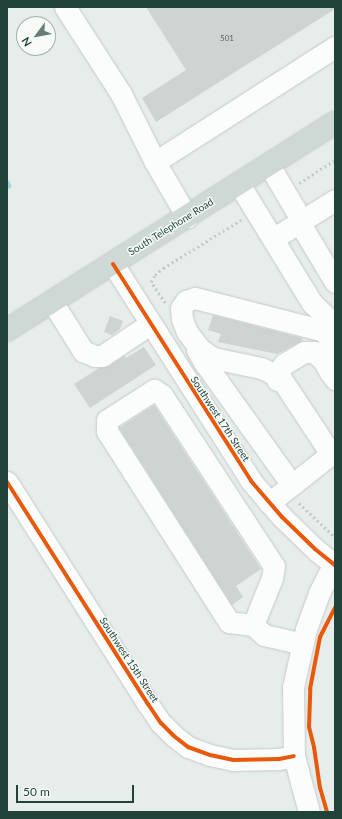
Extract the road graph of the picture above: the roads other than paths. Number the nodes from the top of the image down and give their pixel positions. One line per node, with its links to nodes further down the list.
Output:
1 (65, 7): 4 (street)
2 (335, 47): 4 (street)
3 (335, 123): 5 (main road, South Telephone Road)
4 (155, 162): 8 (street)
5 (269, 165): 6 (main road, South Telephone Road); 9 (street)
6 (239, 184): 8 (main road, South Telephone Road); 10 (street)
7 (335, 200): 9 (street)
8 (187, 218): 11 (main road, South Telephone Road)
9 (301, 222): 10 (street); 12 (street)
10 (274, 238): 14 (street)
11 (113, 264): 13 (main road, South Telephone Road); 15 (street, Southwest 17th Street)
12 (335, 282)
13 (53, 303): 15 (street); 16 (main road, South Telephone Road)
14 (333, 321)
15 (150, 324): 22 (street, Southwest 17th Street)
16 (7, 330)
17 (208, 360): 18 (street); 19 (street); 21 (street)
18 (333, 376): 19 (street)
19 (278, 378): 21 (street)
20 (7, 482): 26 (street, Southwest 15th Street)
21 (289, 487): 22 (street)
22 (269, 504): 23 (street, Southwest 17th Street)
23 (334, 564): 25 (street)
24 (253, 625): 24 (street); 25 (street)
25 (302, 644): 26 (street)
26 (294, 756): 27 (street)
27 (309, 812)

